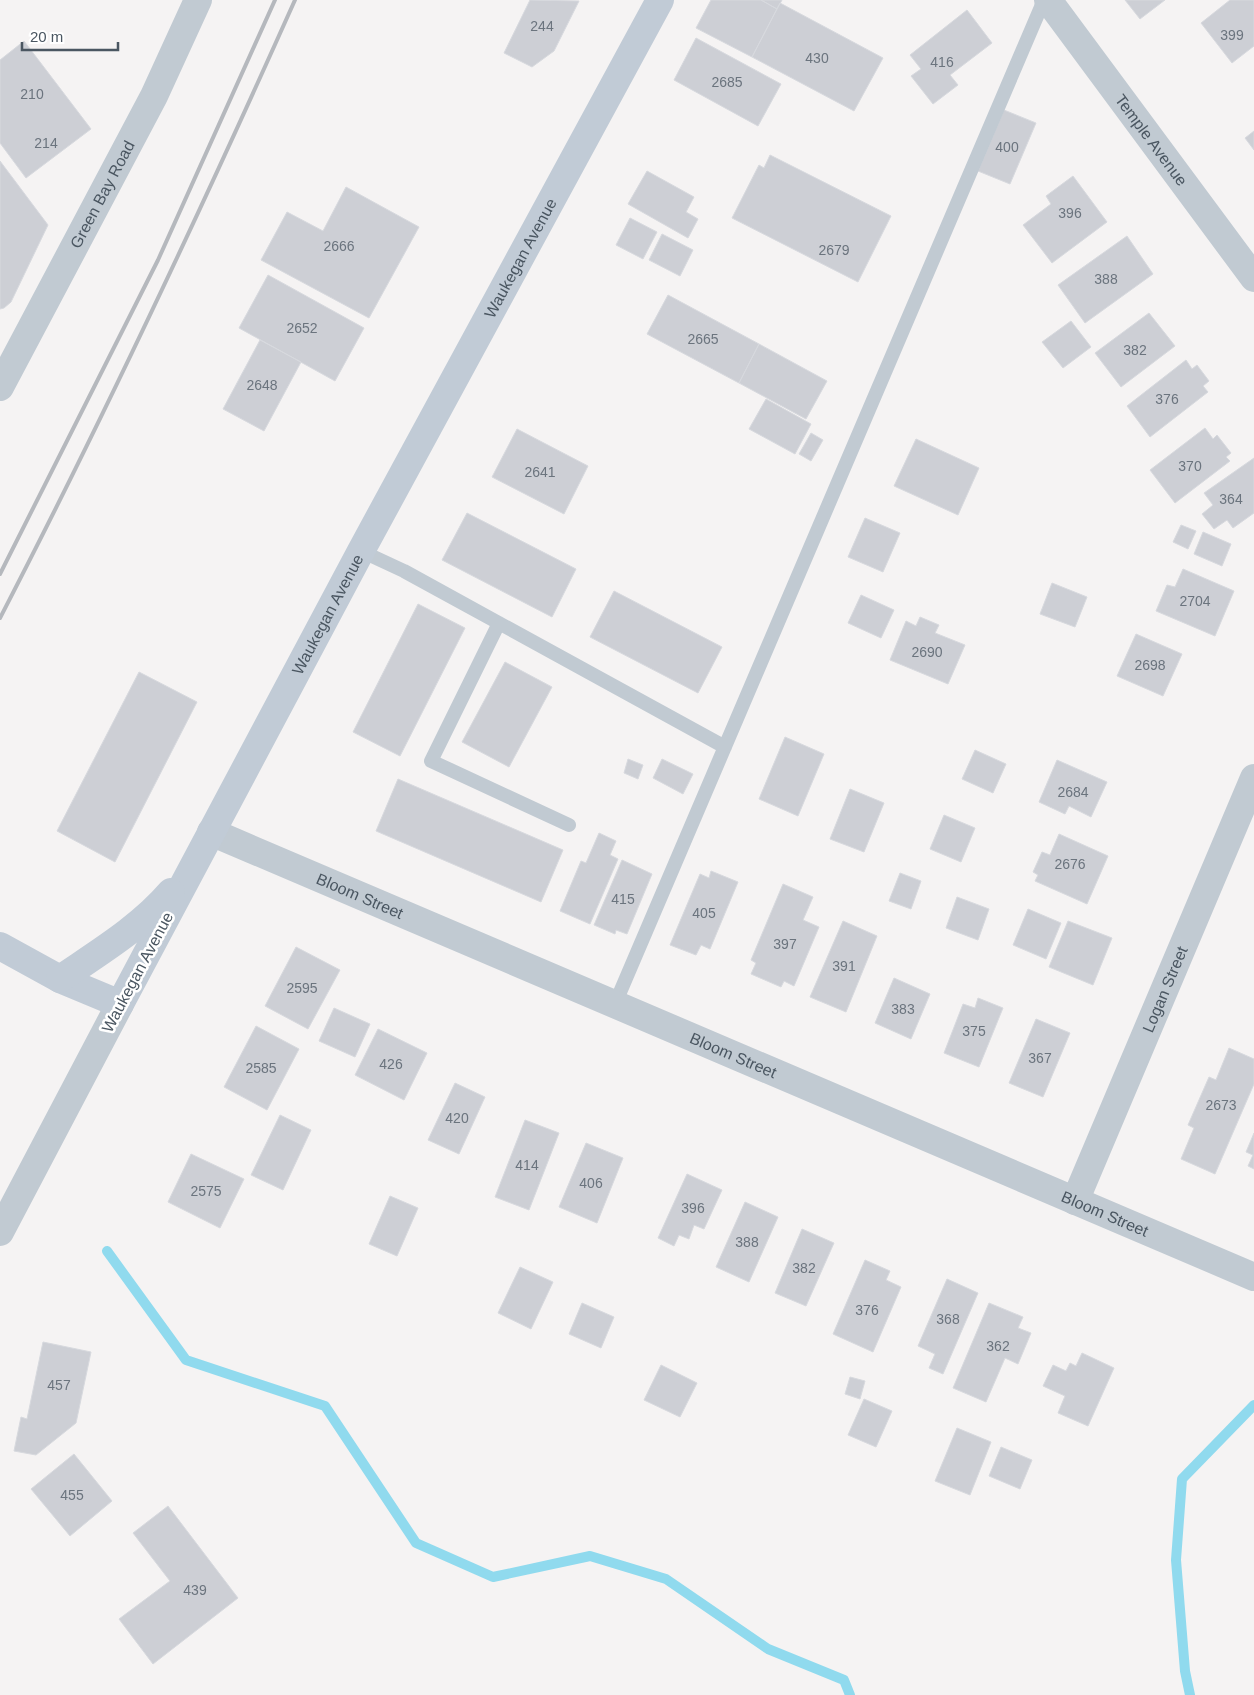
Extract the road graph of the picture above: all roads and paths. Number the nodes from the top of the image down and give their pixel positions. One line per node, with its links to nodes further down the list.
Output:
1 (198, 0): 6 (street, Green Bay Road)
2 (660, 0): 7 (main road, Waukegan Avenue)
3 (1044, 0): 9 (lane)
4 (1048, 0): 5 (street, Temple Avenue)
5 (1254, 278)
6 (0, 387)
7 (361, 551): 8 (lane); 12 (main road, Waukegan Avenue)
8 (499, 623): 9 (lane); 11 (lane)
9 (725, 747): 17 (lane)
10 (1254, 778): 18 (street, Logan Street)
11 (569, 825)
12 (211, 832): 13 (main road, Waukegan Avenue); 17 (street, Bloom Street)
13 (192, 869): 15 (main road); 16 (main road, Waukegan Avenue)
14 (0, 946): 15 (main road)
15 (60, 979): 16 (main road)
16 (120, 1004): 19 (street, Waukegan Avenue)
17 (615, 1004): 18 (street, Bloom Street)
18 (1075, 1201): 20 (street, Bloom Street)
19 (0, 1232)
20 (1254, 1277)

